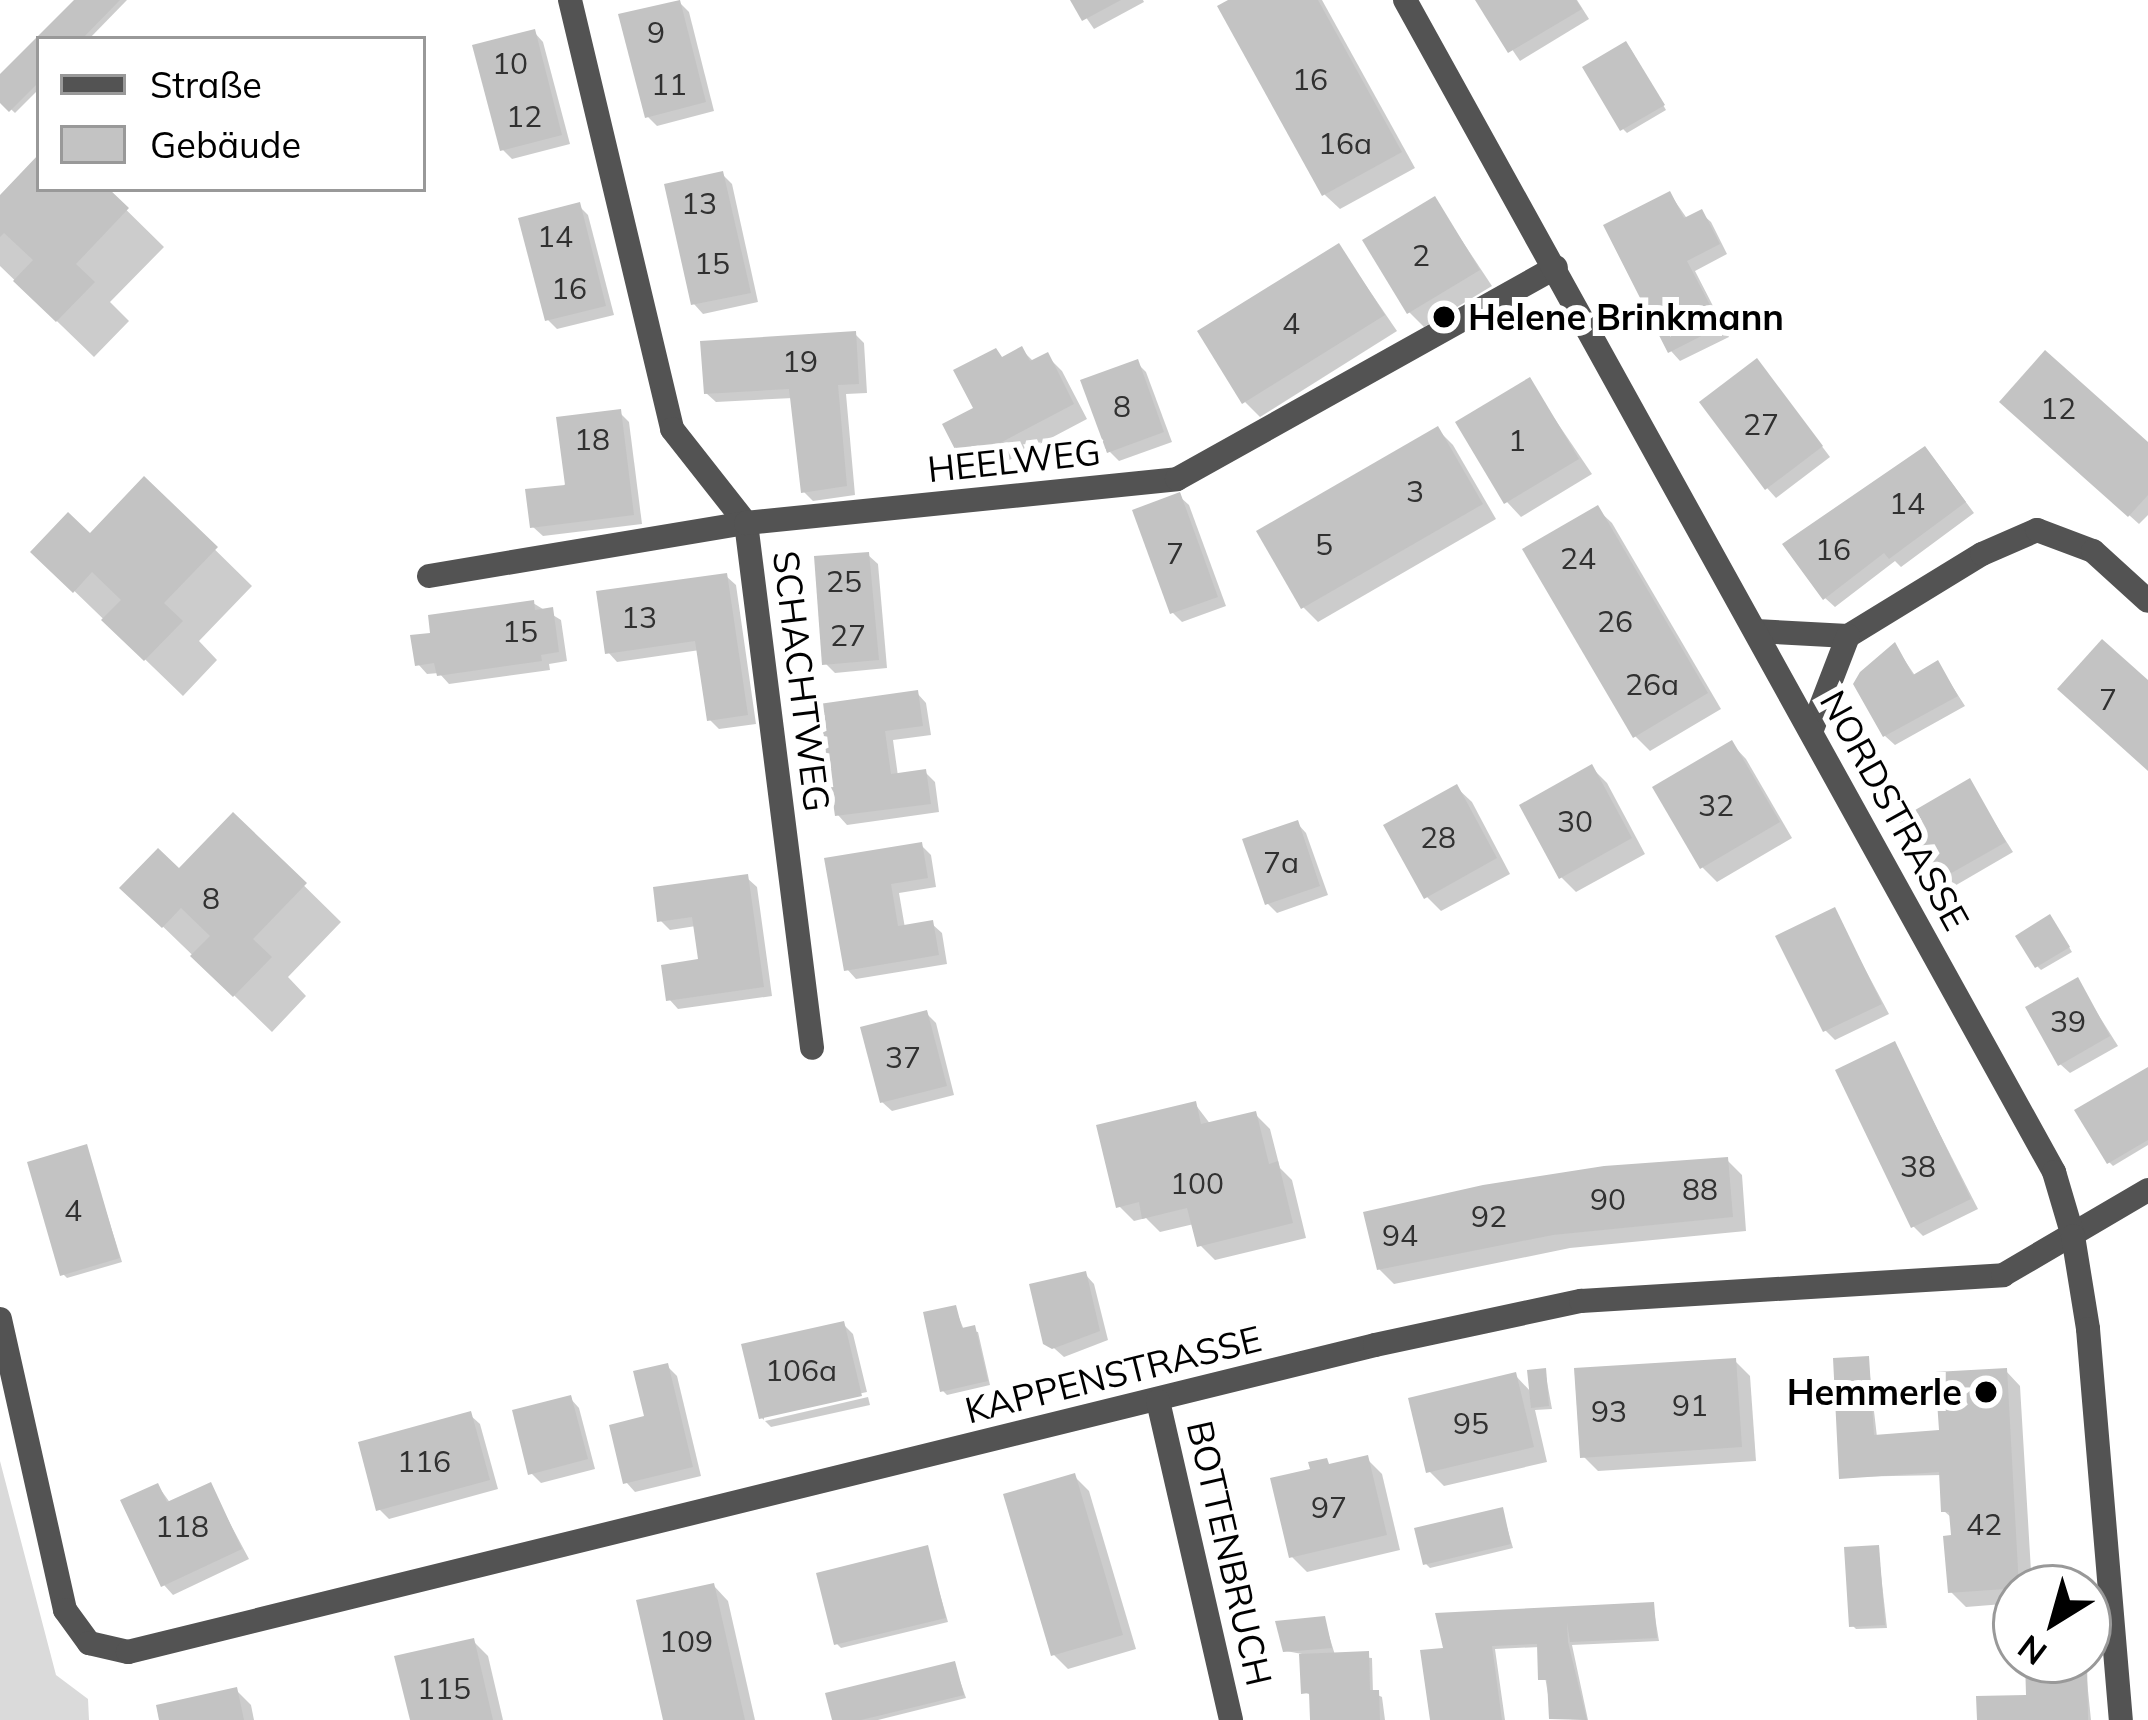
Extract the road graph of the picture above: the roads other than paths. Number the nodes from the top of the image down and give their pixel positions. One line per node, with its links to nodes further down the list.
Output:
1 (570, 0): 4 (street, SCHACHTWEG)
2 (1405, 0): 3 (street, NORDSTRASSE)
3 (1556, 267): 4 (street, HEELWEG); 7 (street, NORDSTRASSE)
4 (746, 523): 5 (street, HEELWEG); 10 (street, SCHACHTWEG)
5 (429, 576)
6 (2148, 601): 8 (street)
7 (1755, 631): 8 (street); 9 (street, NORDSTRASSE)
8 (1848, 636): 9 (street)
9 (1811, 732): 12 (street, NORDSTRASSE)
10 (812, 1048)
11 (2148, 1190): 12 (street, KAPPENSTRASSE)
12 (2073, 1236): 14 (street, KAPPENSTRASSE); 16 (street, NORDSTRASSE)
13 (0, 1319): 14 (street, KAPPENSTRASSE)
14 (1158, 1401): 15 (street, BOTTENBRUCH)
15 (1231, 1720)
16 (2121, 1720)

